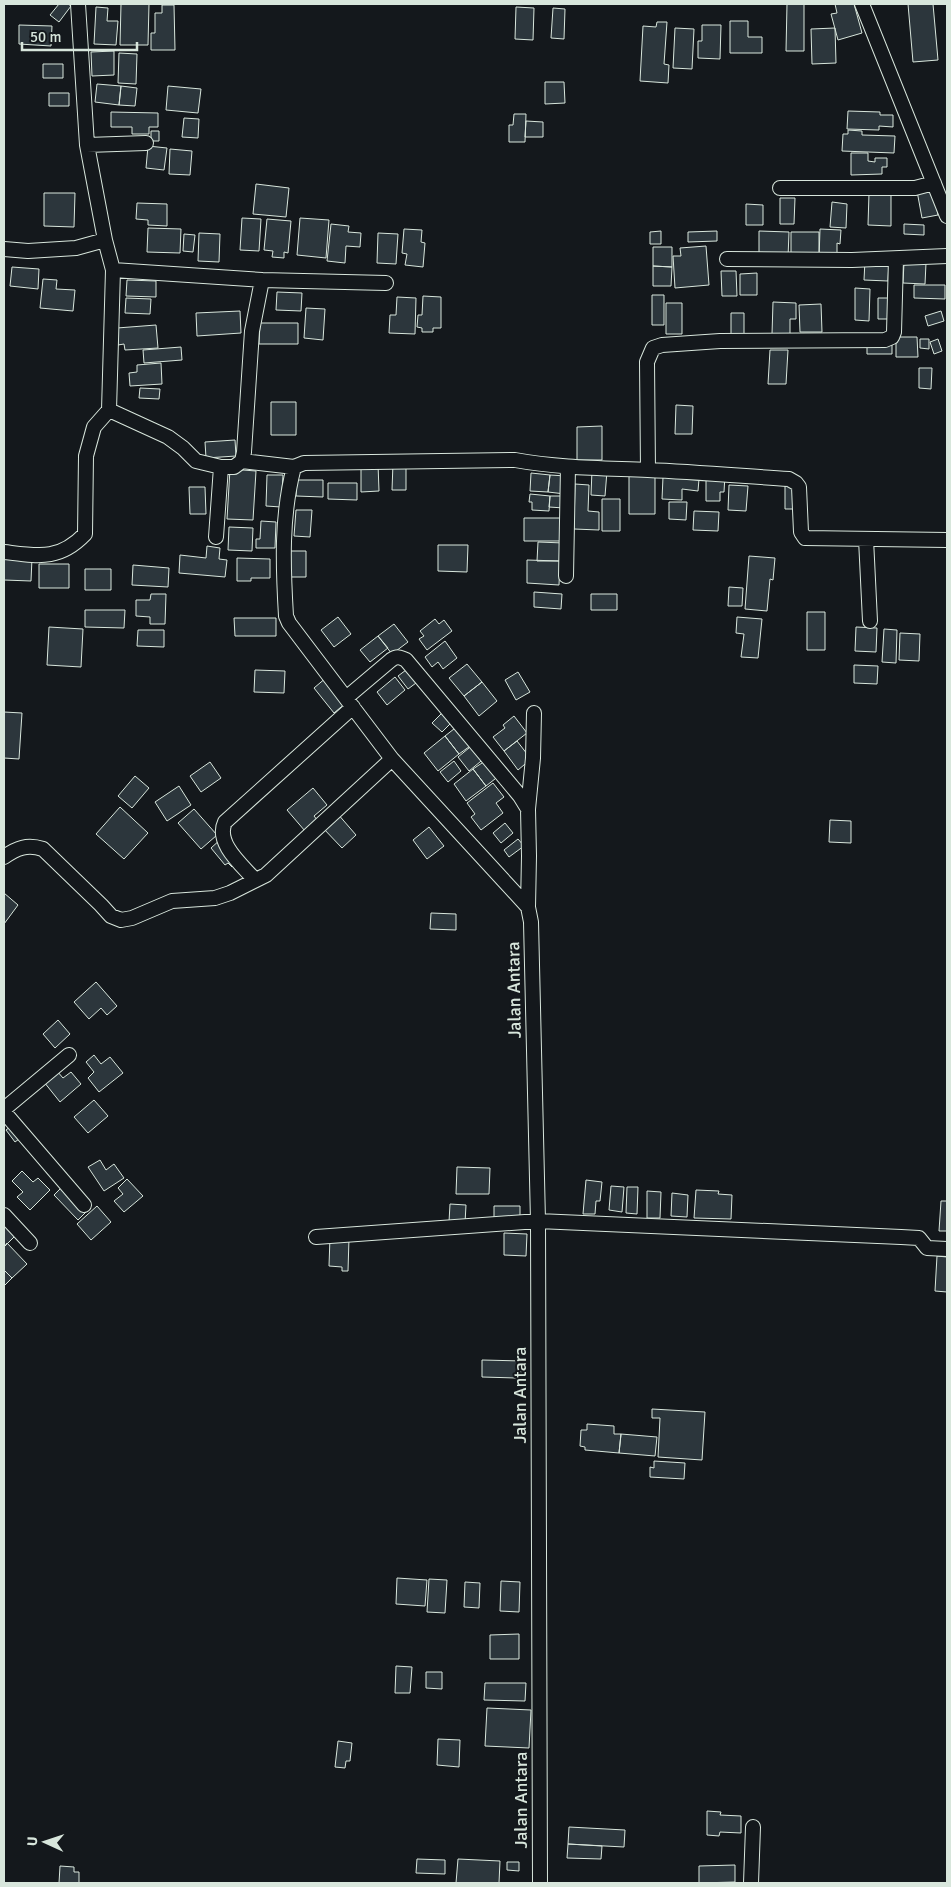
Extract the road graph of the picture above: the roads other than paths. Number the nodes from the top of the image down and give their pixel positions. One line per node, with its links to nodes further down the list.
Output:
1 (78, 4): 4 (street)
2 (862, 4): 5 (street)
3 (146, 143): 4 (street)
4 (87, 145): 8 (street)
5 (934, 183): 6 (street); 7 (street)
6 (780, 188)
7 (947, 216)
8 (105, 240): 9 (street); 13 (street)
9 (4, 249)
10 (947, 256): 12 (street)
11 (728, 259): 12 (street)
12 (896, 259): 21 (street)
13 (113, 270): 14 (street); 16 (street)
14 (262, 280): 15 (street); 17 (street)
15 (386, 283)
16 (108, 410): 19 (street); 25 (street)
17 (242, 461): 18 (street); 19 (street)
18 (294, 466): 20 (street); 28 (street)
19 (222, 467): 22 (street)
20 (568, 467): 21 (street); 26 (street)
21 (648, 470): 23 (street)
22 (216, 537)
23 (866, 539): 24 (street); 27 (street)
24 (947, 540)
25 (4, 552)
26 (566, 576)
27 (870, 621)
28 (349, 703): 30 (street); 31 (street); 33 (street)
29 (534, 713): 31 (street, Jalan Antara)
30 (392, 759): 33 (street); 34 (street)
31 (528, 809): 34 (street, Jalan Antara)
32 (4, 857): 33 (street)
33 (255, 880)
34 (528, 907): 39 (street, Jalan Antara)
35 (69, 1055): 36 (street)
36 (4, 1110): 37 (street)
37 (84, 1204)
38 (4, 1215): 41 (street)
39 (538, 1221): 40 (street); 42 (street); 44 (street, Jalan Antara)
40 (316, 1237)
41 (30, 1243)
42 (947, 1249)
43 (753, 1827): 45 (street)
44 (540, 1883)
45 (751, 1883)

